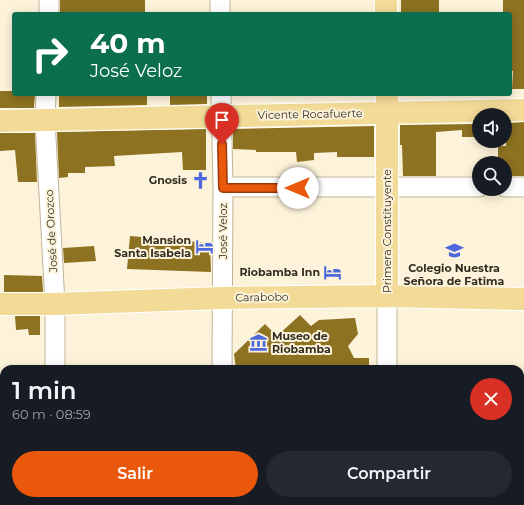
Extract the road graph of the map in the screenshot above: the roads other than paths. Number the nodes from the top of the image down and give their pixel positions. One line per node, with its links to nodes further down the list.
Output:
1 (49, 0): 4 (street)
2 (220, 0): 5 (street)
3 (386, 0): 6 (main road)
4 (49, 12)
5 (220, 12)
6 (386, 12)
7 (46, 96): 12 (street, José de Orozco)
8 (221, 96): 11 (street, José Veloz)
9 (387, 104): 10 (main road, Vicente Rocafuerte); 11 (main road, Vicente Rocafuerte); 17 (main road, Primera Constituyente)
10 (524, 110)
11 (221, 116): 12 (main road, Vicente Rocafuerte); 16 (street, José Veloz)
12 (45, 120): 13 (main road, Vicente Rocafuerte); 23 (street, José de Orozco)
13 (0, 121)
14 (512, 187): 15 (street)
15 (524, 187)
16 (223, 188): 17 (street); 20 (street, José Veloz)
17 (387, 188): 18 (street); 19 (main road, Primera Constituyente)
18 (472, 188)
19 (387, 296): 20 (main road, Carabobo); 21 (main road, Carabobo); 26 (street, Primera Constituyente)
20 (222, 298): 23 (main road, Carabobo); 25 (street, José Veloz)
21 (524, 299)
22 (0, 304): 23 (main road, Carabobo)
23 (56, 304): 24 (street, José de Orozco)
24 (55, 365)
25 (222, 365)
26 (387, 365)

